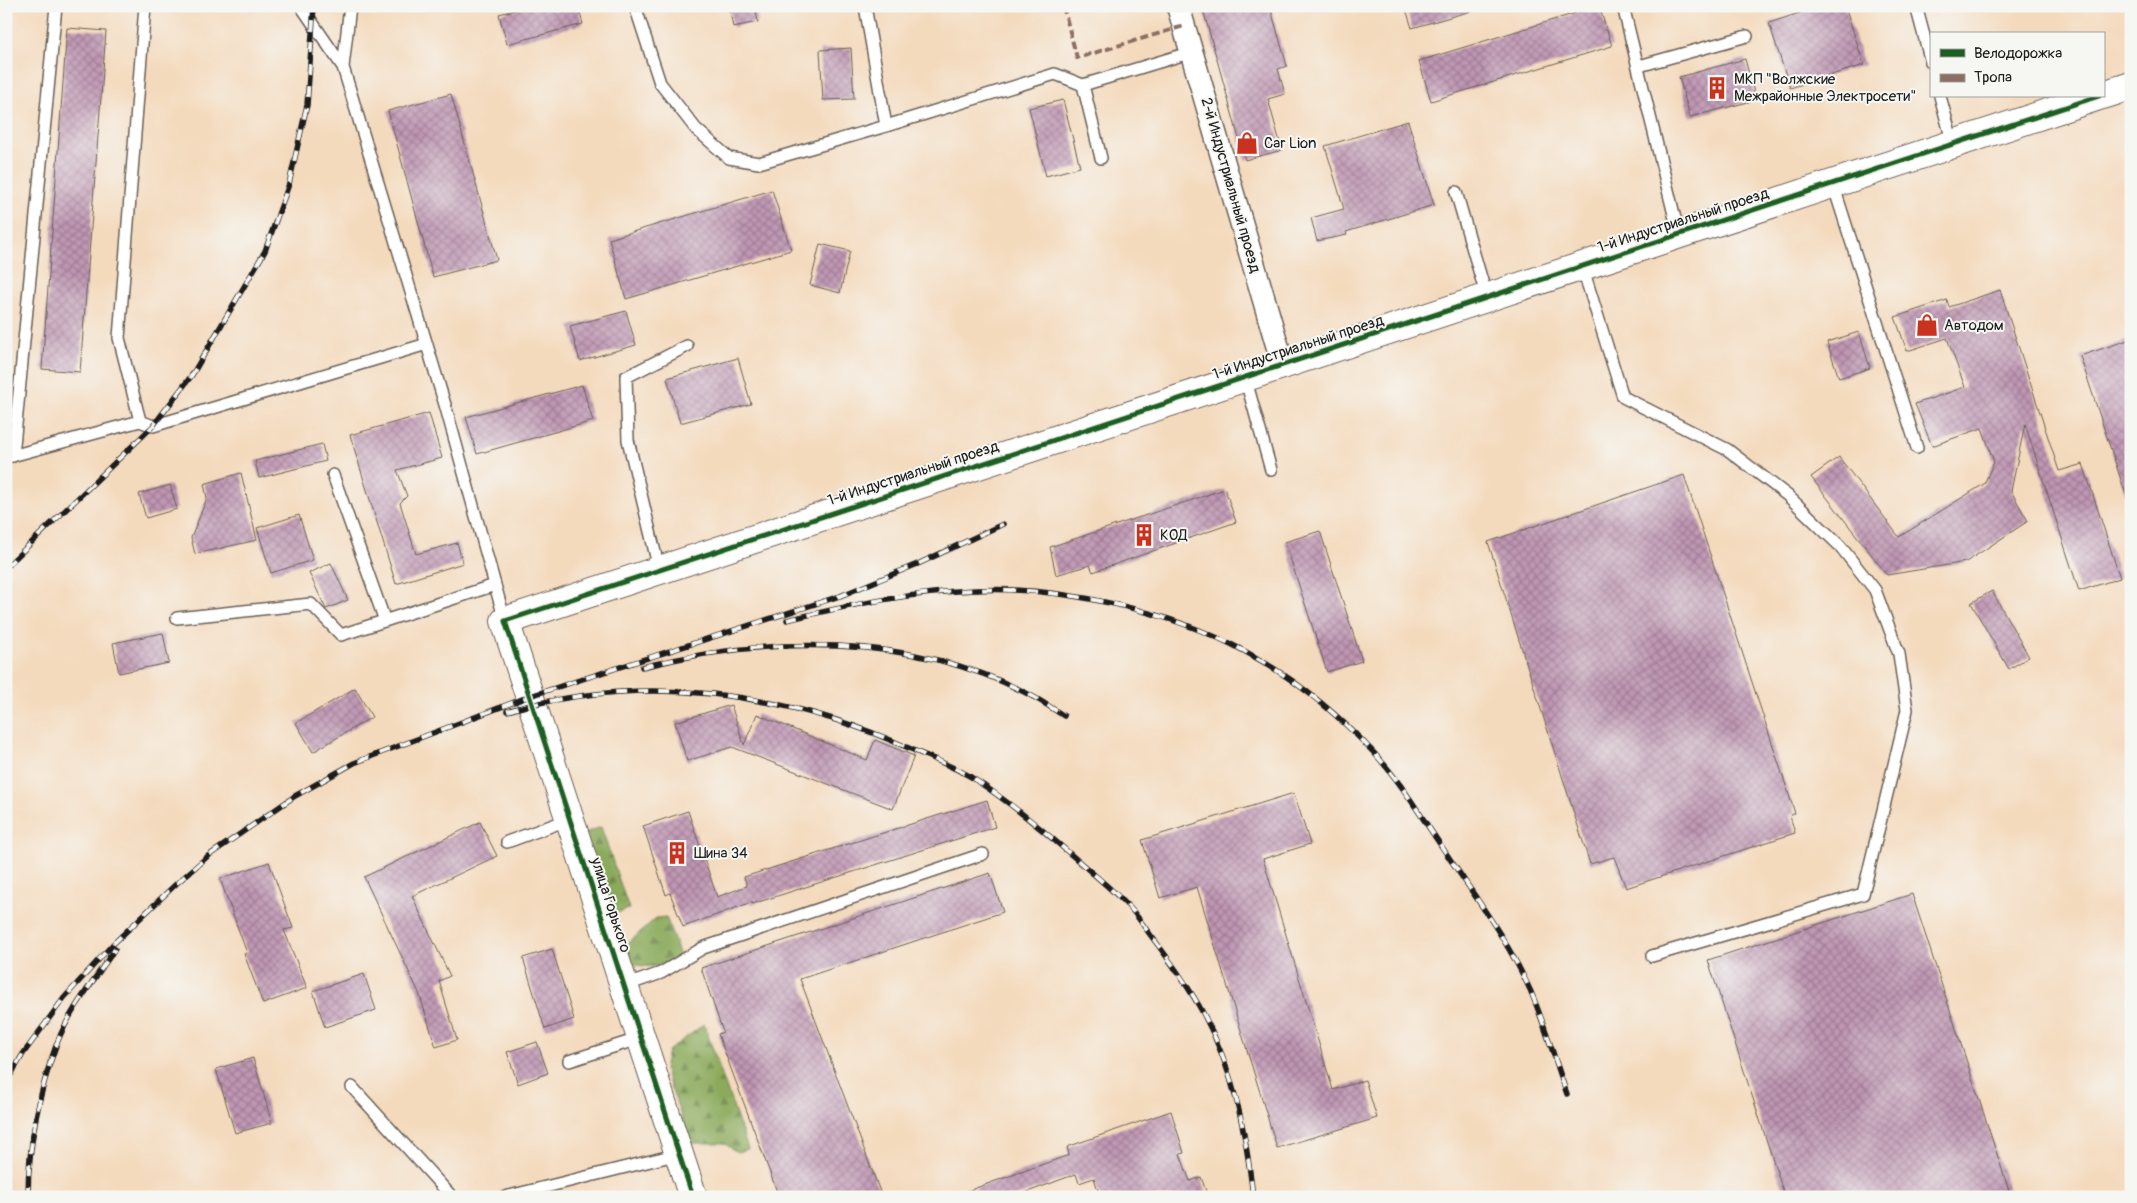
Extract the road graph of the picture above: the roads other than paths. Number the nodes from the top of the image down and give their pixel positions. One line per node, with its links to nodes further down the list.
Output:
1 (56, 6): 34 (lane)
2 (145, 6): 32 (lane)
3 (301, 6): 14 (lane)
4 (350, 6): 14 (lane)
5 (635, 6): 20 (lane)
6 (865, 6): 20 (lane)
7 (1178, 6): 11 (street, 2-й Индустриальный проезд)
8 (1623, 6): 13 (lane)
9 (1916, 6): 12 (lane)
10 (1747, 36): 13 (lane)
11 (1192, 52): 15 (lane); 30 (street, 2-й Индустриальный проезд)
12 (1930, 58)
13 (1639, 66): 25 (lane)
14 (343, 67): 28 (lane)
15 (1083, 85): 20 (lane); 22 (lane)
16 (2131, 86): 17 (street)
17 (2104, 95)
18 (1941, 98): 21 (lane)
19 (2093, 98): 21 (street, 1-й Индустриальный проезд)
20 (886, 126)
21 (1953, 144): 23 (street, 1-й Индустриальный проезд)
22 (1101, 158)
23 (1833, 184): 25 (street, 1-й Индустриальный проезд); 33 (lane)
24 (1456, 192): 27 (lane)
25 (1679, 235): 26 (street, 1-й Индустриальный проезд)
26 (1582, 266): 27 (street, 1-й Индустриальный проезд); 45 (lane)
27 (1487, 298): 30 (street, 1-й Индустриальный проезд)
28 (427, 344): 32 (lane); 38 (lane)
29 (687, 346): 37 (lane)
30 (1283, 365): 31 (street, 1-й Индустриальный проезд)
31 (1245, 377): 35 (lane); 37 (street, 1-й Индустриальный проезд)
32 (140, 421): 34 (lane)
33 (1917, 448)
34 (10, 457)
35 (1271, 470)
36 (333, 475): 40 (lane)
37 (659, 569): 41 (street, 1-й Индустриальный проезд)
38 (495, 585): 40 (lane); 41 (lane)
39 (177, 618): 40 (lane)
40 (386, 621)
41 (505, 621): 42 (street, улица Горького)
42 (570, 819): 43 (lane); 46 (street, улица Горького)
43 (507, 842)
44 (983, 854): 46 (lane)
45 (1652, 956)
46 (624, 986): 47 (street, улица Горького)
47 (641, 1038): 48 (lane); 50 (street, улица Горького)
48 (569, 1061)
49 (352, 1087): 51 (lane)
50 (679, 1154): 52 (lane); 53 (street, улица Горького)
51 (452, 1197)
52 (505, 1197)
53 (693, 1197)

